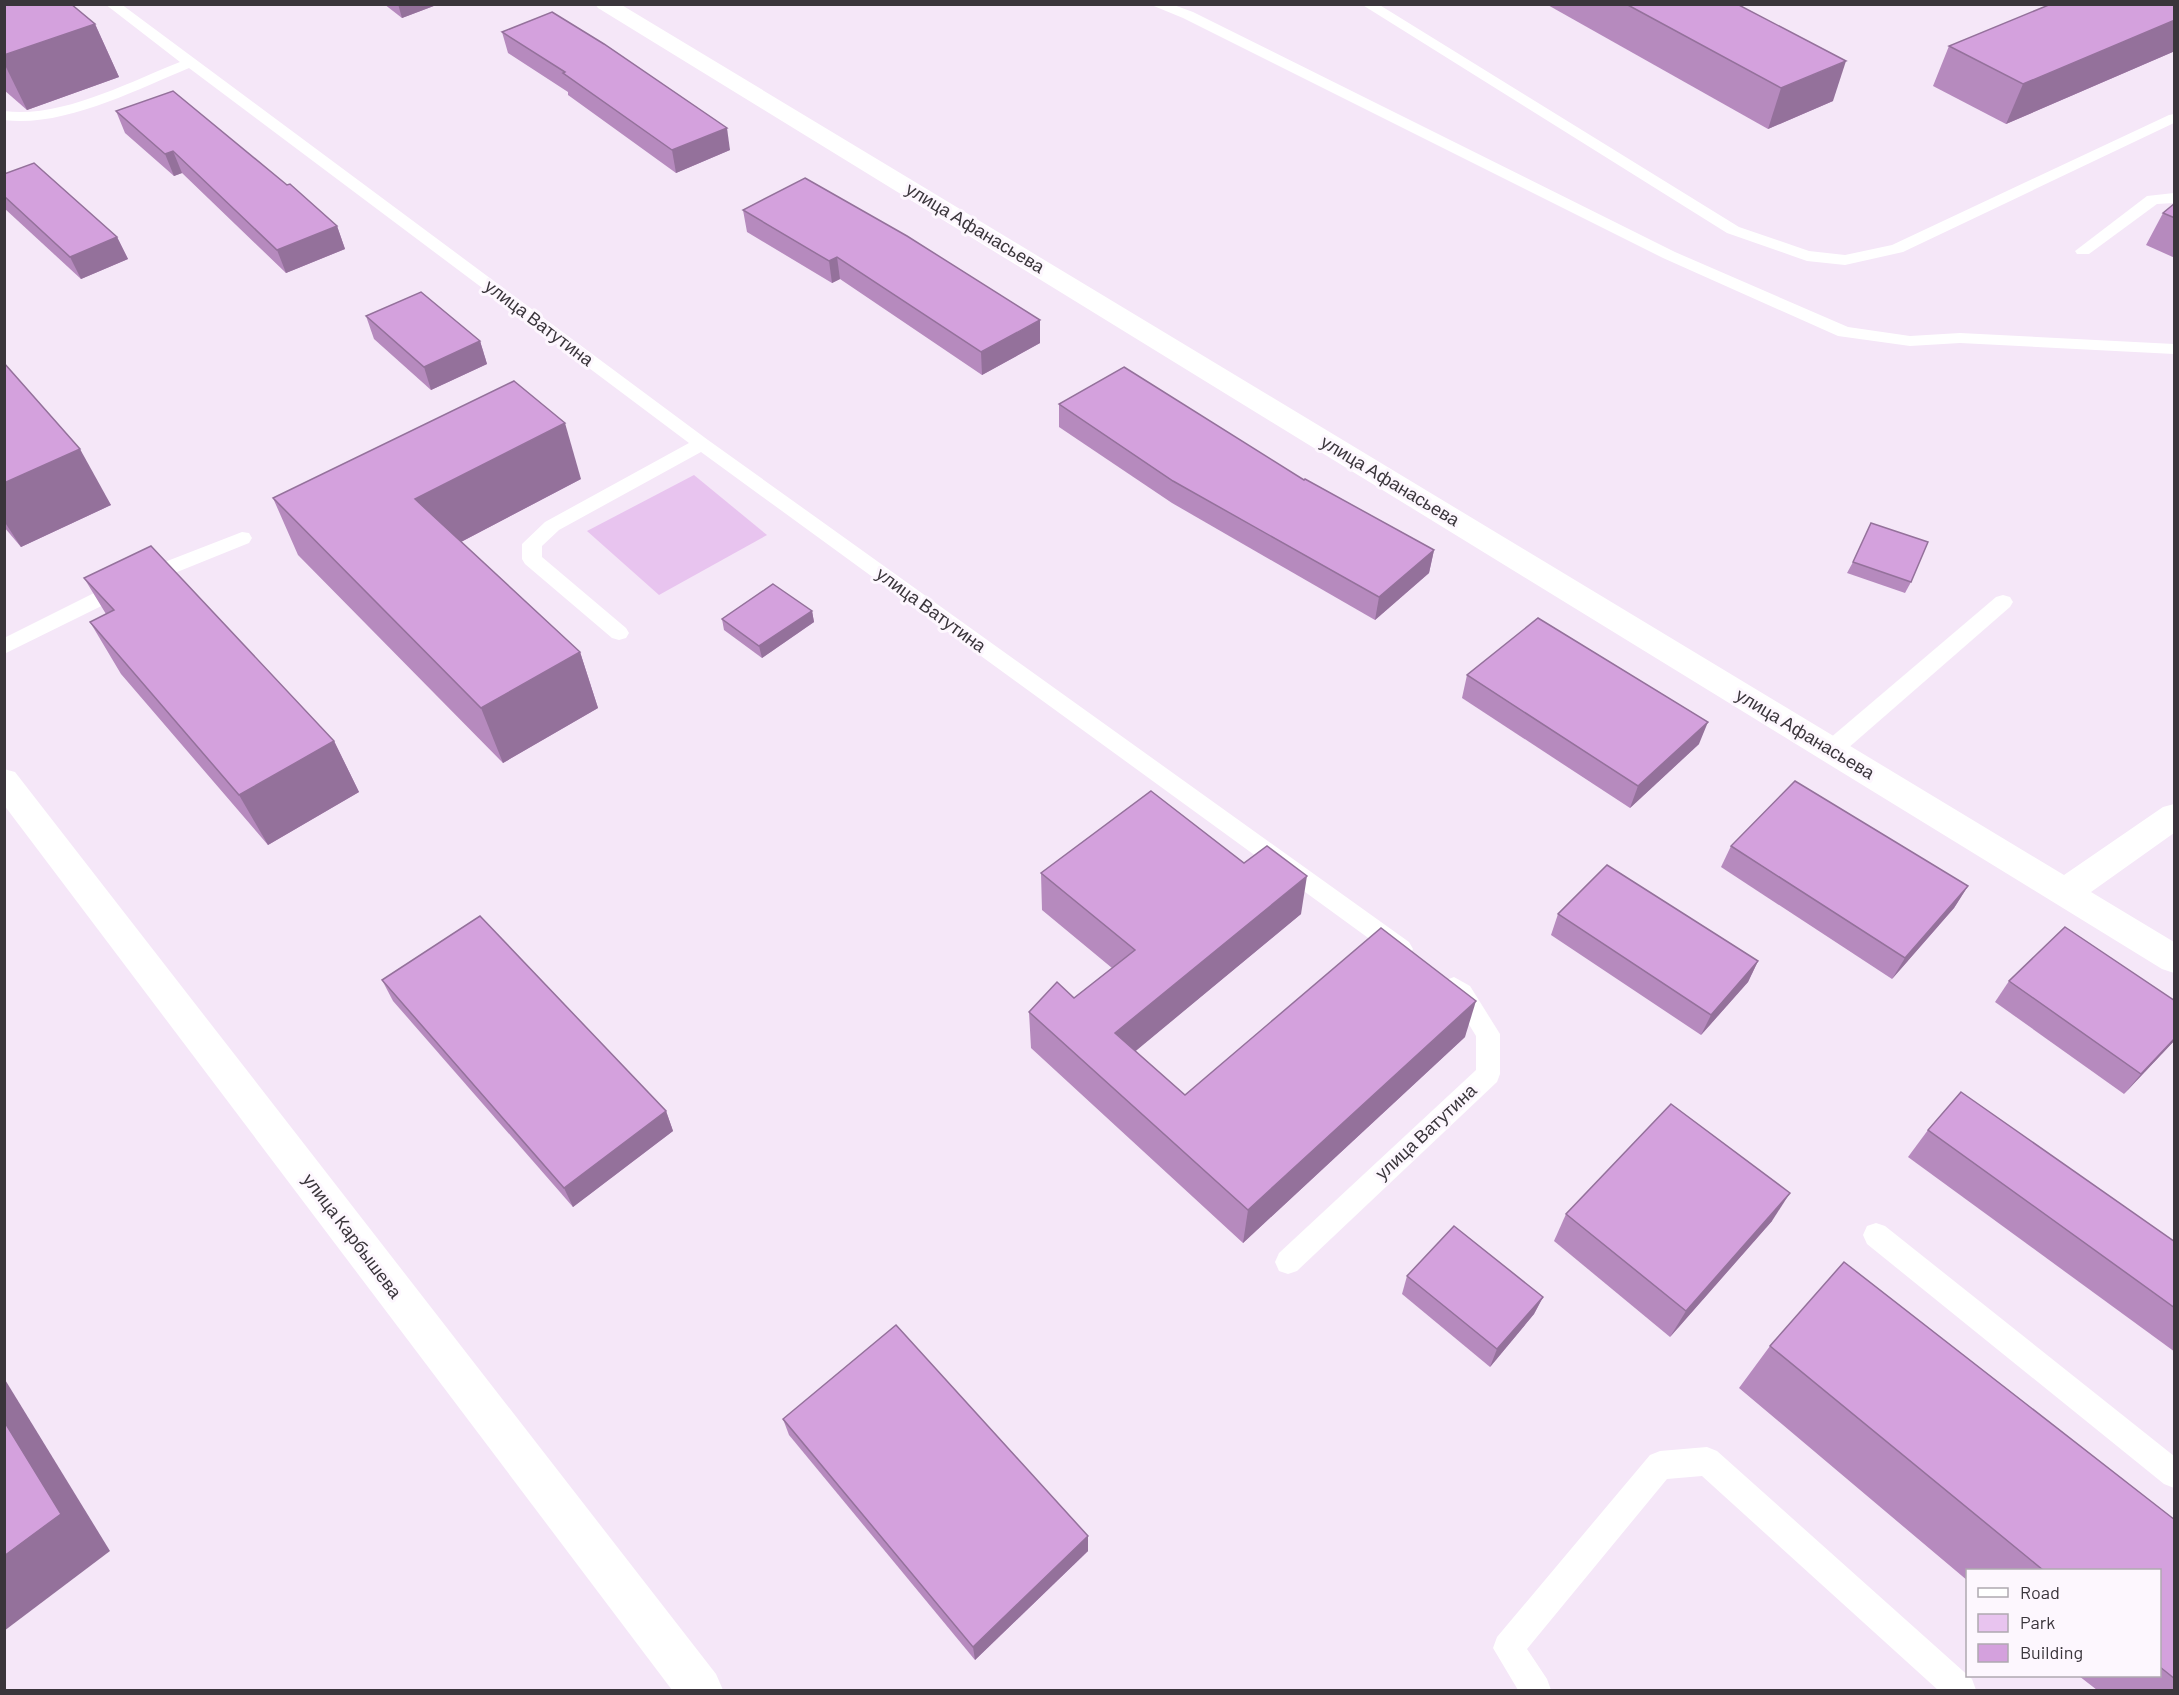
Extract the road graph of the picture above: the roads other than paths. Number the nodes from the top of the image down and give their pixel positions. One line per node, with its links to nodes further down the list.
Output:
1 (112, 4): 5 (lane, улица Ватутина)
2 (605, 4): 16 (street, улица Афанасьева)
3 (1156, 4): 10 (lane)
4 (1368, 4): 7 (lane)
5 (190, 63): 6 (lane); 11 (lane, улица Ватутина)
6 (4, 115)
7 (2175, 118)
8 (2175, 198): 9 (lane)
9 (2083, 251)
10 (2175, 349)
11 (702, 444): 14 (lane); 20 (lane, улица Ватутина)
12 (242, 538): 15 (lane)
13 (2002, 602): 16 (lane)
14 (619, 633)
15 (4, 647)
16 (1831, 750): 19 (street, улица Афанасьева)
17 (4, 781): 26 (street, улица Карбышева)
18 (2175, 816): 19 (street)
19 (2066, 892): 21 (street, улица Афанасьева)
20 (1414, 959)
21 (2175, 959)
22 (1433, 972): 24 (lane, улица Ватутина)
23 (1876, 1235): 25 (lane)
24 (1288, 1262)
25 (2175, 1474)
26 (700, 1690)
27 (1536, 1690): 28 (lane)
28 (1961, 1690)

